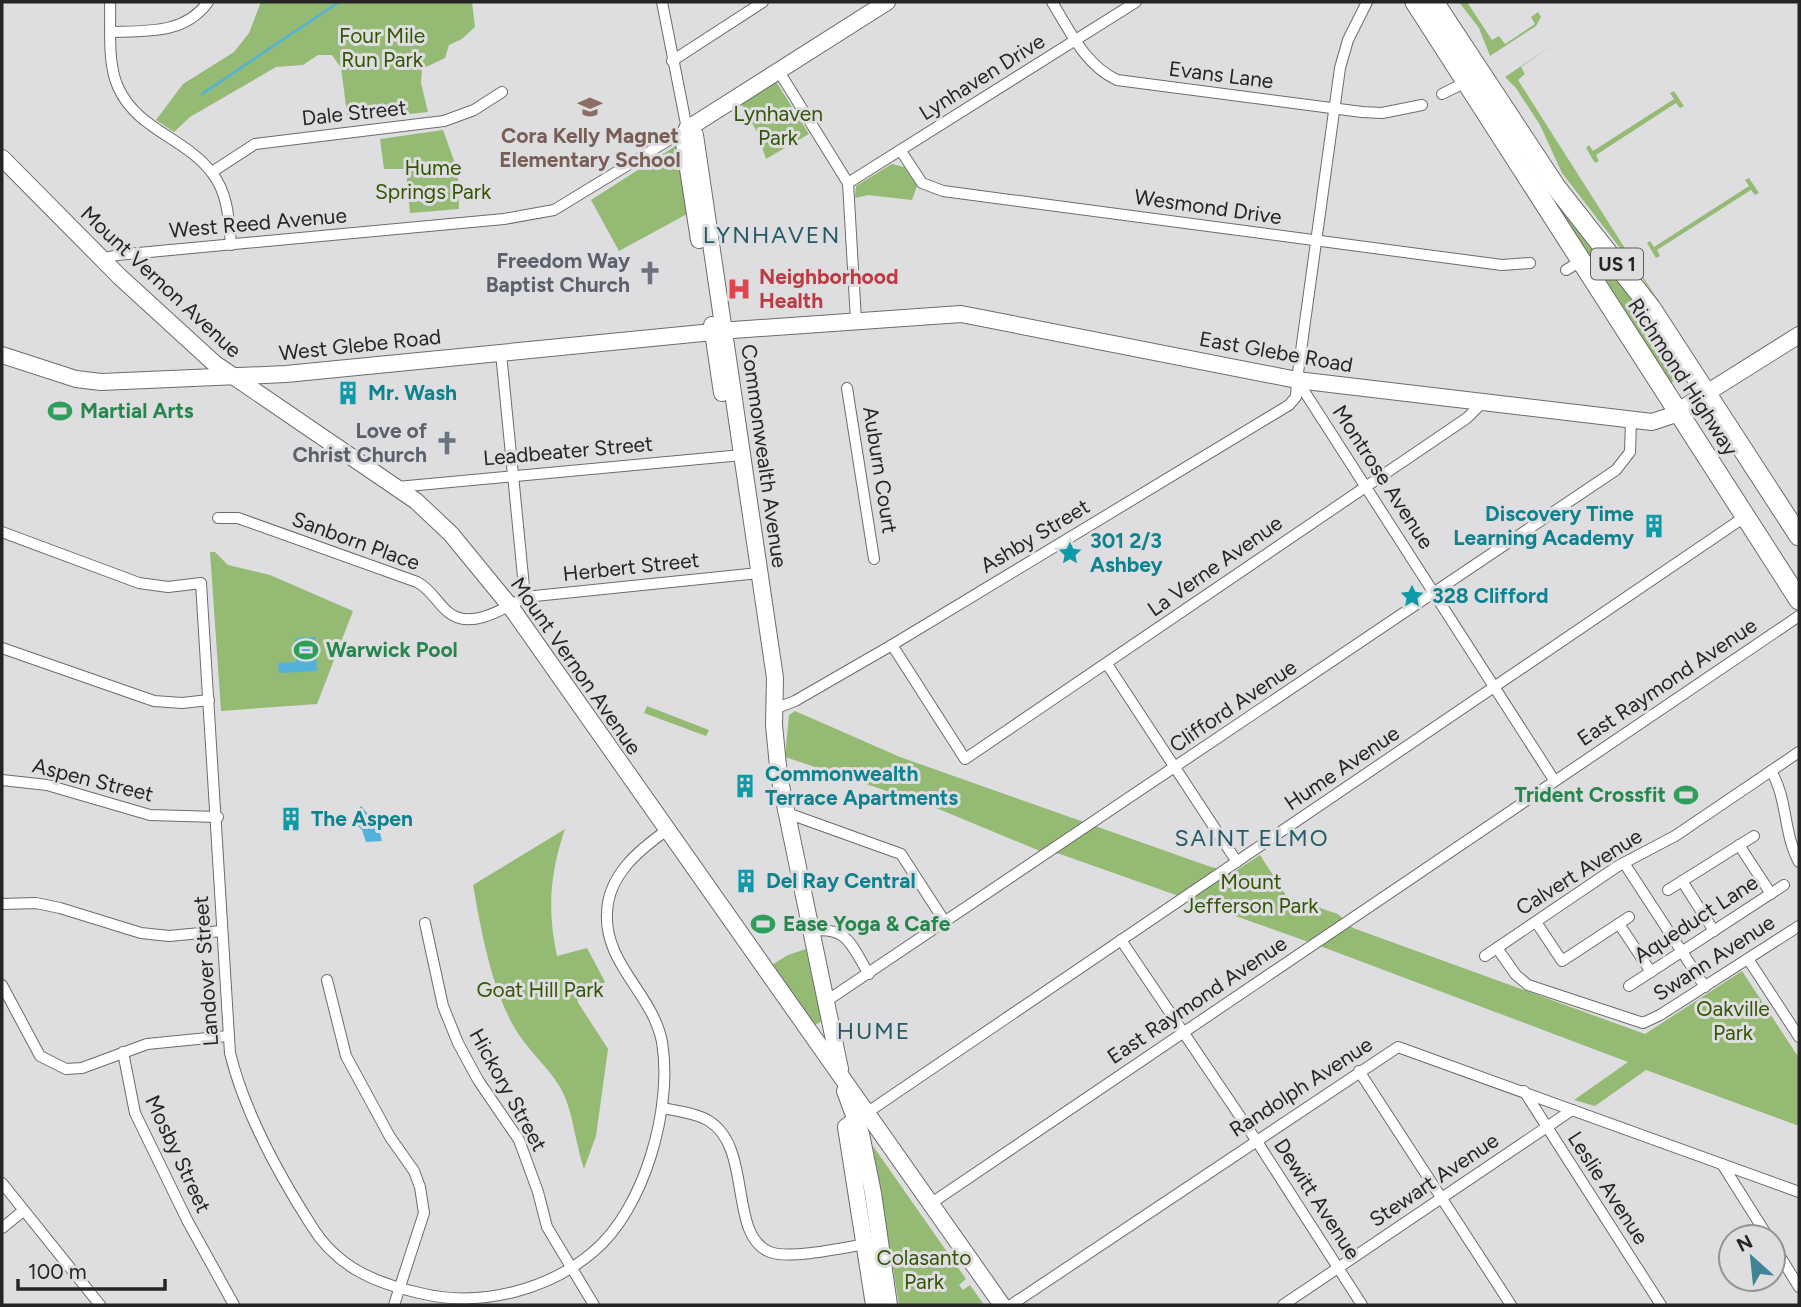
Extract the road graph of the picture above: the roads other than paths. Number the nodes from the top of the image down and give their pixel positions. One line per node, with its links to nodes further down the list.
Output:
1 (110, 2): 11 (street)
2 (208, 2): 11 (street)
3 (662, 2): 13 (street, Commonwealth Avenue)
4 (763, 2): 13 (street)
5 (887, 2): 14 (main road)
6 (1052, 2): 12 (street, Evans Lane)
7 (1136, 2): 12 (street, Lynhaven Drive)
8 (1367, 2): 19 (street)
9 (1415, 2): 15 (highway, Richmond Highway / US 1)
10 (1434, 2): 15 (highway, Richmond Highway / US 1)
11 (111, 32): 23 (street)
12 (1077, 40): 19 (street, Evans Lane); 21 (street, Lynhaven Drive)
13 (672, 61): 20 (street, Commonwealth Avenue)
14 (778, 70): 20 (main road); 24 (street)
15 (1473, 78): 17 (street); 37 (highway, Richmond Highway / US 1); 39 (highway, Richmond Highway / US 1)
16 (502, 92): 23 (street, Dale Street)
17 (1443, 94)
18 (1422, 105): 19 (street, Evans Lane)
19 (1334, 109): 25 (street)
20 (687, 129): 26 (street, West Reed Avenue); 30 (main road, Commonwealth Avenue)
21 (901, 151): 24 (street, Lynhaven Drive); 25 (street, Wesmond Drive)
22 (2, 158): 27 (main road, Mount Vernon Avenue)
23 (212, 172): 26 (street)
24 (848, 183): 29 (street)
25 (1316, 240): 28 (street, Wesmond Drive); 35 (street)
26 (232, 244): 27 (street, West Reed Avenue)
27 (102, 259): 34 (main road, Mount Vernon Avenue)
28 (1530, 263)
29 (856, 320): 30 (main road, East Glebe Road); 35 (main road, East Glebe Road)
30 (719, 332): 32 (main road, West Glebe Road); 41 (main road, Commonwealth Avenue)
31 (1799, 335): 37 (main road, East Glebe Road)
32 (501, 353): 34 (main road, West Glebe Road); 42 (street)
33 (2, 355): 34 (main road, West Glebe Road)
34 (232, 377): 44 (main road, Mount Vernon Avenue)
35 (1297, 380): 38 (main road, East Glebe Road); 43 (street, Montrose Avenue); 56 (street, Ashby Street)
36 (848, 388): 49 (street, Auburn Court)
37 (1707, 394): 39 (main road, East Glebe Road); 47 (highway, Richmond Highway / US 1)
38 (1483, 402): 40 (main road, East Glebe Road); 43 (street, La Verne Avenue)
39 (1678, 411): 40 (main road, East Glebe Road); 45 (highway, Richmond Highway / US 1)
40 (1631, 420): 51 (street, Clifford Avenue)
41 (737, 455): 42 (street, Leadbeater Street); 50 (main road, Commonwealth Avenue)
42 (513, 476): 44 (street, Leadbeater Street); 52 (street)
43 (1365, 485): 51 (street, Montrose Avenue); 58 (street, La Verne Avenue)
44 (397, 487): 54 (main road, Mount Vernon Avenue)
45 (1746, 516): 53 (highway, Richmond Highway / US 1); 59 (street, Hume Avenue)
46 (218, 518): 54 (street, Sanborn Place)
47 (1796, 525)
48 (2, 532): 60 (street, Landover Street)
49 (874, 559)
50 (754, 573): 52 (street, Herbert Street); 61 (main road, Commonwealth Avenue)
51 (1434, 593): 59 (street, Montrose Avenue); 63 (street, Clifford Avenue)
52 (525, 597): 54 (street, Herbert Street)
53 (1799, 600)
54 (510, 606): 69 (main road, Mount Vernon Avenue)
55 (1799, 616): 66 (street, East Raymond Avenue)
56 (892, 645): 58 (street, La Verne Avenue); 61 (street, Ashby Street)
57 (2, 648): 60 (street)
58 (1107, 664): 63 (street)
59 (1496, 688): 66 (street, Montrose Avenue); 72 (street, Hume Avenue)
60 (209, 700): 68 (street, Landover Street)
61 (774, 709): 67 (main road, Commonwealth Avenue)
62 (1799, 752): 64 (street, Calvert Avenue)
63 (1176, 769): 72 (street); 81 (street, Clifford Avenue)
64 (1771, 771): 73 (street); 74 (street, Calvert Avenue)
65 (2, 780): 68 (street, Aspen Street)
66 (1555, 780): 101 (street, East Raymond Avenue)
67 (787, 813): 81 (street); 86 (main road, Commonwealth Avenue)
68 (218, 817): 88 (street, Landover Street)
69 (667, 831): 106 (main road, Mount Vernon Avenue); 108 (street, Landover Street)
70 (1754, 836): 71 (street)
71 (1739, 845): 75 (street); 78 (street)
72 (1237, 862): 89 (street, Hume Avenue)
73 (1799, 862)
74 (1624, 863): 82 (street, Calvert Avenue); 91 (street)
75 (1682, 881): 77 (street); 87 (street)
76 (1784, 886): 78 (street, Aqueduct Lane)
77 (1668, 890)
78 (1771, 894): 87 (street, Aqueduct Lane)
79 (2, 904): 88 (street)
80 (1629, 917): 84 (street)
81 (945, 922): 95 (street, Clifford Avenue)
82 (1536, 922): 84 (street); 90 (street, Calvert Avenue)
83 (425, 923): 122 (street, Hickory Street)
84 (1619, 924): 94 (street)
85 (1799, 926): 93 (street, Swann Avenue)
86 (811, 931): 95 (street); 100 (main road, Commonwealth Avenue)
87 (1714, 931): 91 (street, Aqueduct Lane)
88 (222, 932): 102 (street, Landover Street)
89 (1121, 940): 101 (street, Dewitt Avenue); 110 (street, Hume Avenue)
90 (1497, 948): 92 (street, Calvert Avenue); 99 (street, Swann Avenue)
91 (1682, 952): 94 (street, Aqueduct Lane); 99 (street)
92 (1485, 956)
93 (1748, 959): 99 (street, Swann Avenue); 103 (street)
94 (1651, 972): 98 (street, Aqueduct Lane)
95 (869, 974): 100 (street, Clifford Avenue)
96 (327, 980): 125 (street)
97 (2, 985): 104 (street)
98 (1629, 986)
99 (1705, 987)
100 (825, 1002): 106 (main road, Commonwealth Avenue)
101 (1184, 1032): 112 (street, Dewitt Avenue); 117 (street, East Raymond Avenue)
102 (228, 1036): 104 (street); 125 (street, Landover Street)
103 (1799, 1037)
104 (123, 1052): 128 (street, Mosby Street)
105 (1359, 1071): 107 (street, Randolph Avenue); 112 (street, Randolph Avenue); 116 (street)
106 (841, 1077): 110 (main road, Commonwealth Avenue)
107 (1524, 1091): 109 (street, Randolph Avenue); 111 (street, Leslie Avenue)
108 (662, 1108): 121 (street); 122 (street, Landover Street)
109 (1572, 1110): 111 (street, Stewart Avenue); 113 (street, Randolph Avenue)
110 (860, 1117): 117 (main road); 121 (main road, Commonwealth Avenue)
111 (1546, 1127): 116 (street, Stewart Avenue); 138 (street, Leslie Avenue)
112 (1256, 1140): 123 (street, Dewitt Avenue); 134 (street, Randolph Avenue)
113 (1722, 1164): 115 (street, Randolph Avenue); 119 (street)
114 (2, 1183): 118 (street)
115 (1799, 1192)
116 (1441, 1198): 123 (street, Stewart Avenue); 137 (street)
117 (930, 1204): 133 (main road)
118 (23, 1211): 120 (street); 127 (street)
119 (1759, 1223)
120 (2, 1228)
121 (874, 1243): 131 (main road, Commonwealth Avenue); 132 (main road, Commonwealth Avenue)
122 (571, 1266): 125 (street, Landover Street); 130 (street, Hickory Street)
123 (1338, 1268): 135 (street, Stewart Avenue); 136 (street, Dewitt Avenue)
124 (1787, 1268): 126 (street)
125 (401, 1286): 129 (street)
126 (1799, 1287)
127 (100, 1305)
128 (234, 1305)
129 (394, 1305)
130 (594, 1305)
131 (874, 1305)
132 (889, 1305)
133 (1002, 1305)
134 (1011, 1305)
135 (1283, 1305)
136 (1362, 1305)
137 (1511, 1305)
138 (1661, 1305)

